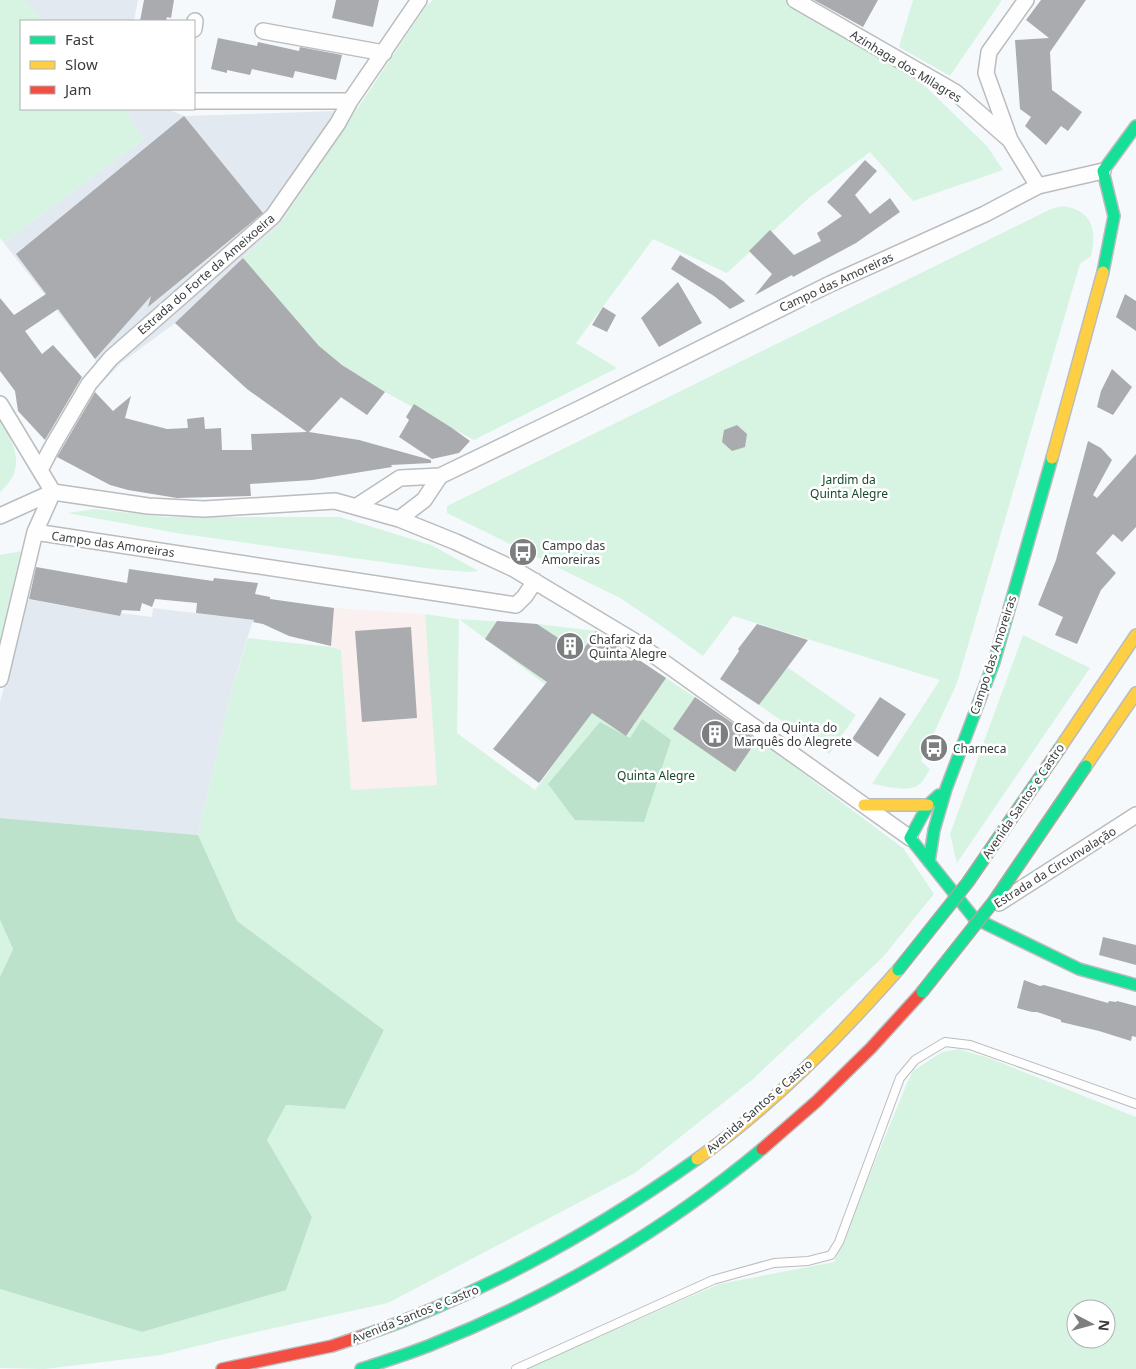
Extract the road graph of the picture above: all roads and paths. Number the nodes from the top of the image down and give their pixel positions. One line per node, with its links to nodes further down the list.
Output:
1 (419, 0): 5 (street, Estrada do Forte da Ameixoeira)
2 (795, 0): 9 (street, Azinhaga dos Milagres)
3 (1026, 0): 9 (street)
4 (263, 30): 5 (street)
5 (384, 53): 7 (street, Estrada do Forte da Ameixoeira)
6 (195, 101): 7 (street)
7 (350, 101): 13 (street, Estrada do Forte da Ameixoeira)
8 (1136, 126): 10 (main road)
9 (1010, 140): 11 (street)
10 (1103, 171): 11 (street, Campo das Amoreiras); 24 (main road, Campo das Amoreiras)
11 (1038, 186): 14 (street, Campo das Amoreiras)
12 (0, 404): 13 (street)
13 (40, 470): 15 (street)
14 (440, 476): 16 (street, Campo das Amoreiras); 18 (street)
15 (53, 492): 16 (street); 17 (street); 19 (street)
16 (357, 506): 18 (street)
17 (0, 516)
18 (399, 519): 20 (street)
19 (35, 532): 20 (street, Campo das Amoreiras); 22 (street)
20 (535, 581): 25 (street)
21 (1136, 635): 33 (main road, Avenida Santos e Castro, bridge)
22 (0, 678)
23 (1136, 693): 34 (main road, bridge)
24 (946, 789): 26 (main road, Campo das Amoreiras); 29 (main road, Campo das Amoreiras)
25 (864, 805): 26 (main road); 28 (street)
26 (928, 805): 28 (main road, Campo das Amoreiras)
27 (1135, 820): 30 (street, Estrada da Circunvalação)
28 (910, 838): 29 (main road)
29 (929, 862): 30 (main road)
30 (974, 918): 31 (main road)
31 (1136, 985)
32 (1136, 1104): 35 (lane)
33 (222, 1369)
34 (361, 1369)
35 (516, 1369)

